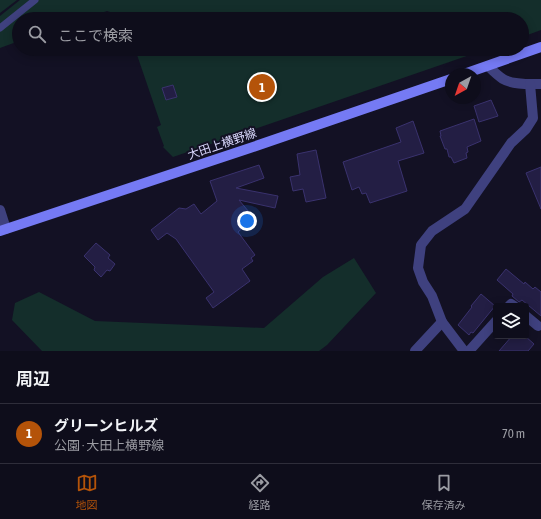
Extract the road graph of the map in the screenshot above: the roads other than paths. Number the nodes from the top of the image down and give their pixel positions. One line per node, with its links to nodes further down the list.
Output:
1 (35, 0): 2 (lane)
2 (20, 12)
3 (12, 18): 4 (lane)
4 (0, 28)
5 (541, 48): 6 (main road)
6 (529, 52)
7 (517, 56): 8 (main road)
8 (488, 66): 9 (main road); 11 (street)
9 (481, 68)
10 (445, 81): 14 (main road, 大田上横野線)
11 (530, 84): 12 (street); 16 (street)
12 (541, 84)
13 (0, 210): 14 (street)
14 (3, 230)
15 (529, 318): 18 (street)
16 (442, 322): 19 (street); 20 (street)
17 (493, 324): 21 (street)
18 (538, 326)
19 (415, 351)
20 (464, 351)
21 (469, 351)

